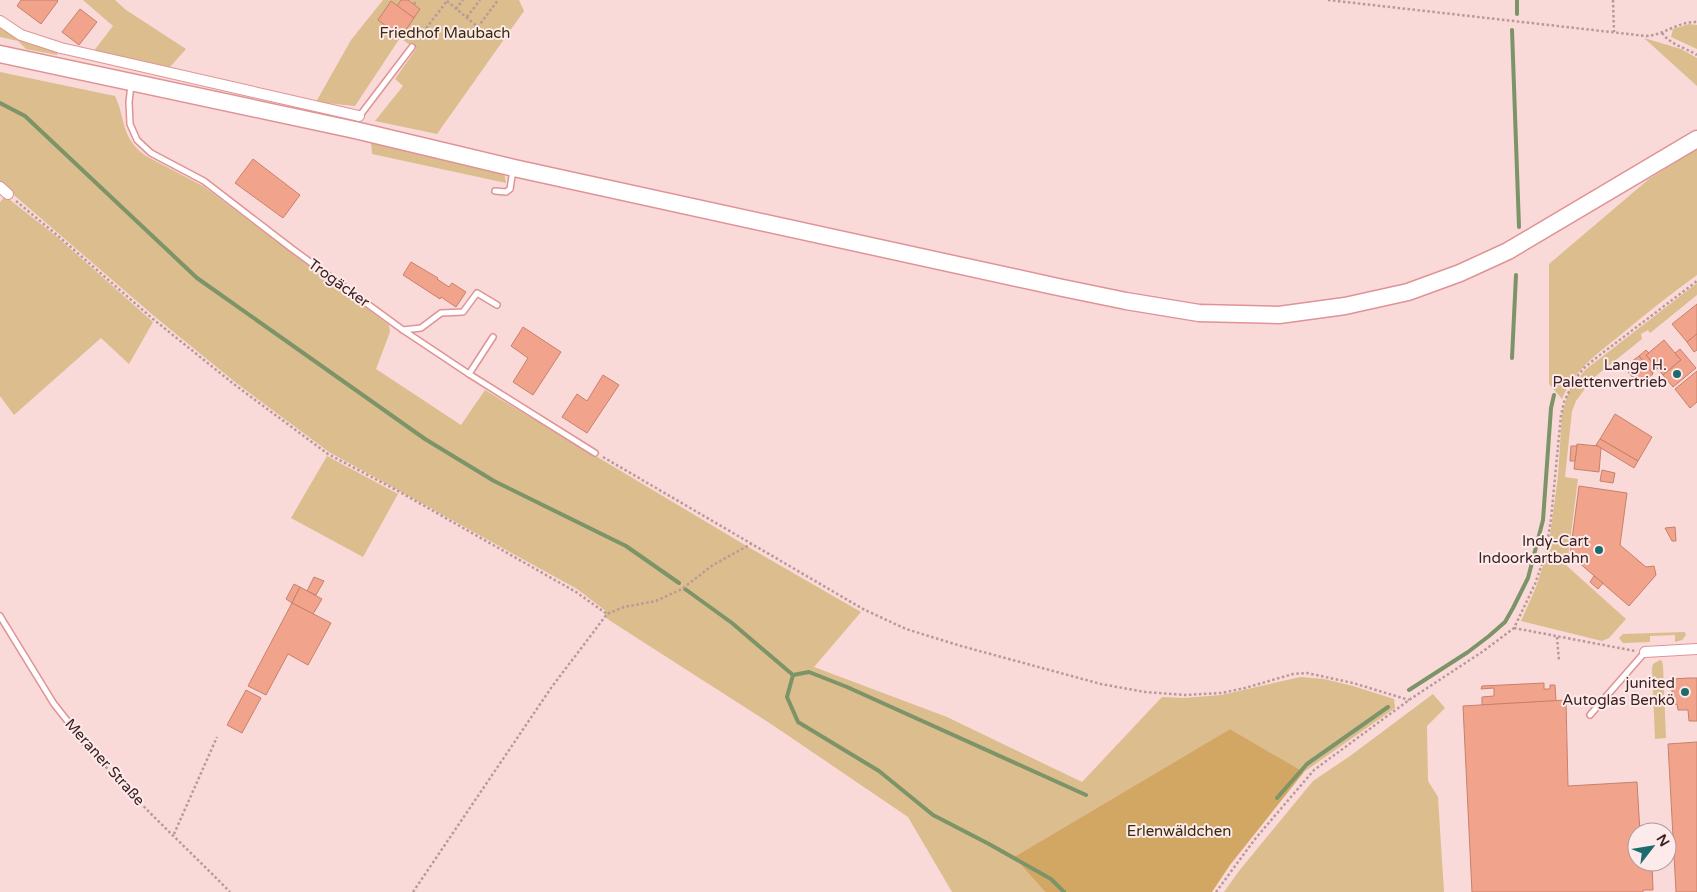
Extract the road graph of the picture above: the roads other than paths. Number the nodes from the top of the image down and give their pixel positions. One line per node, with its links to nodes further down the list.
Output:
1 (0, 21): 5 (street)
2 (412, 46): 5 (lane)
3 (0, 54): 4 (main road)
4 (131, 82): 5 (main road); 12 (lane, Trogäcker)
5 (357, 123): 7 (main road)
6 (1697, 139): 7 (main road)
7 (514, 168): 9 (lane)
8 (0, 187): 10 (street)
9 (495, 191)
10 (8, 194)
11 (497, 305): 12 (lane)
12 (403, 330): 14 (lane, Trogäcker)
13 (493, 337): 14 (lane)
14 (469, 374): 15 (lane, Trogäcker)
15 (595, 453)
16 (0, 616): 20 (lane, Meraner Straße)
17 (1697, 649): 18 (street)
18 (1645, 652): 19 (lane)
19 (1590, 715)
20 (85, 743)

